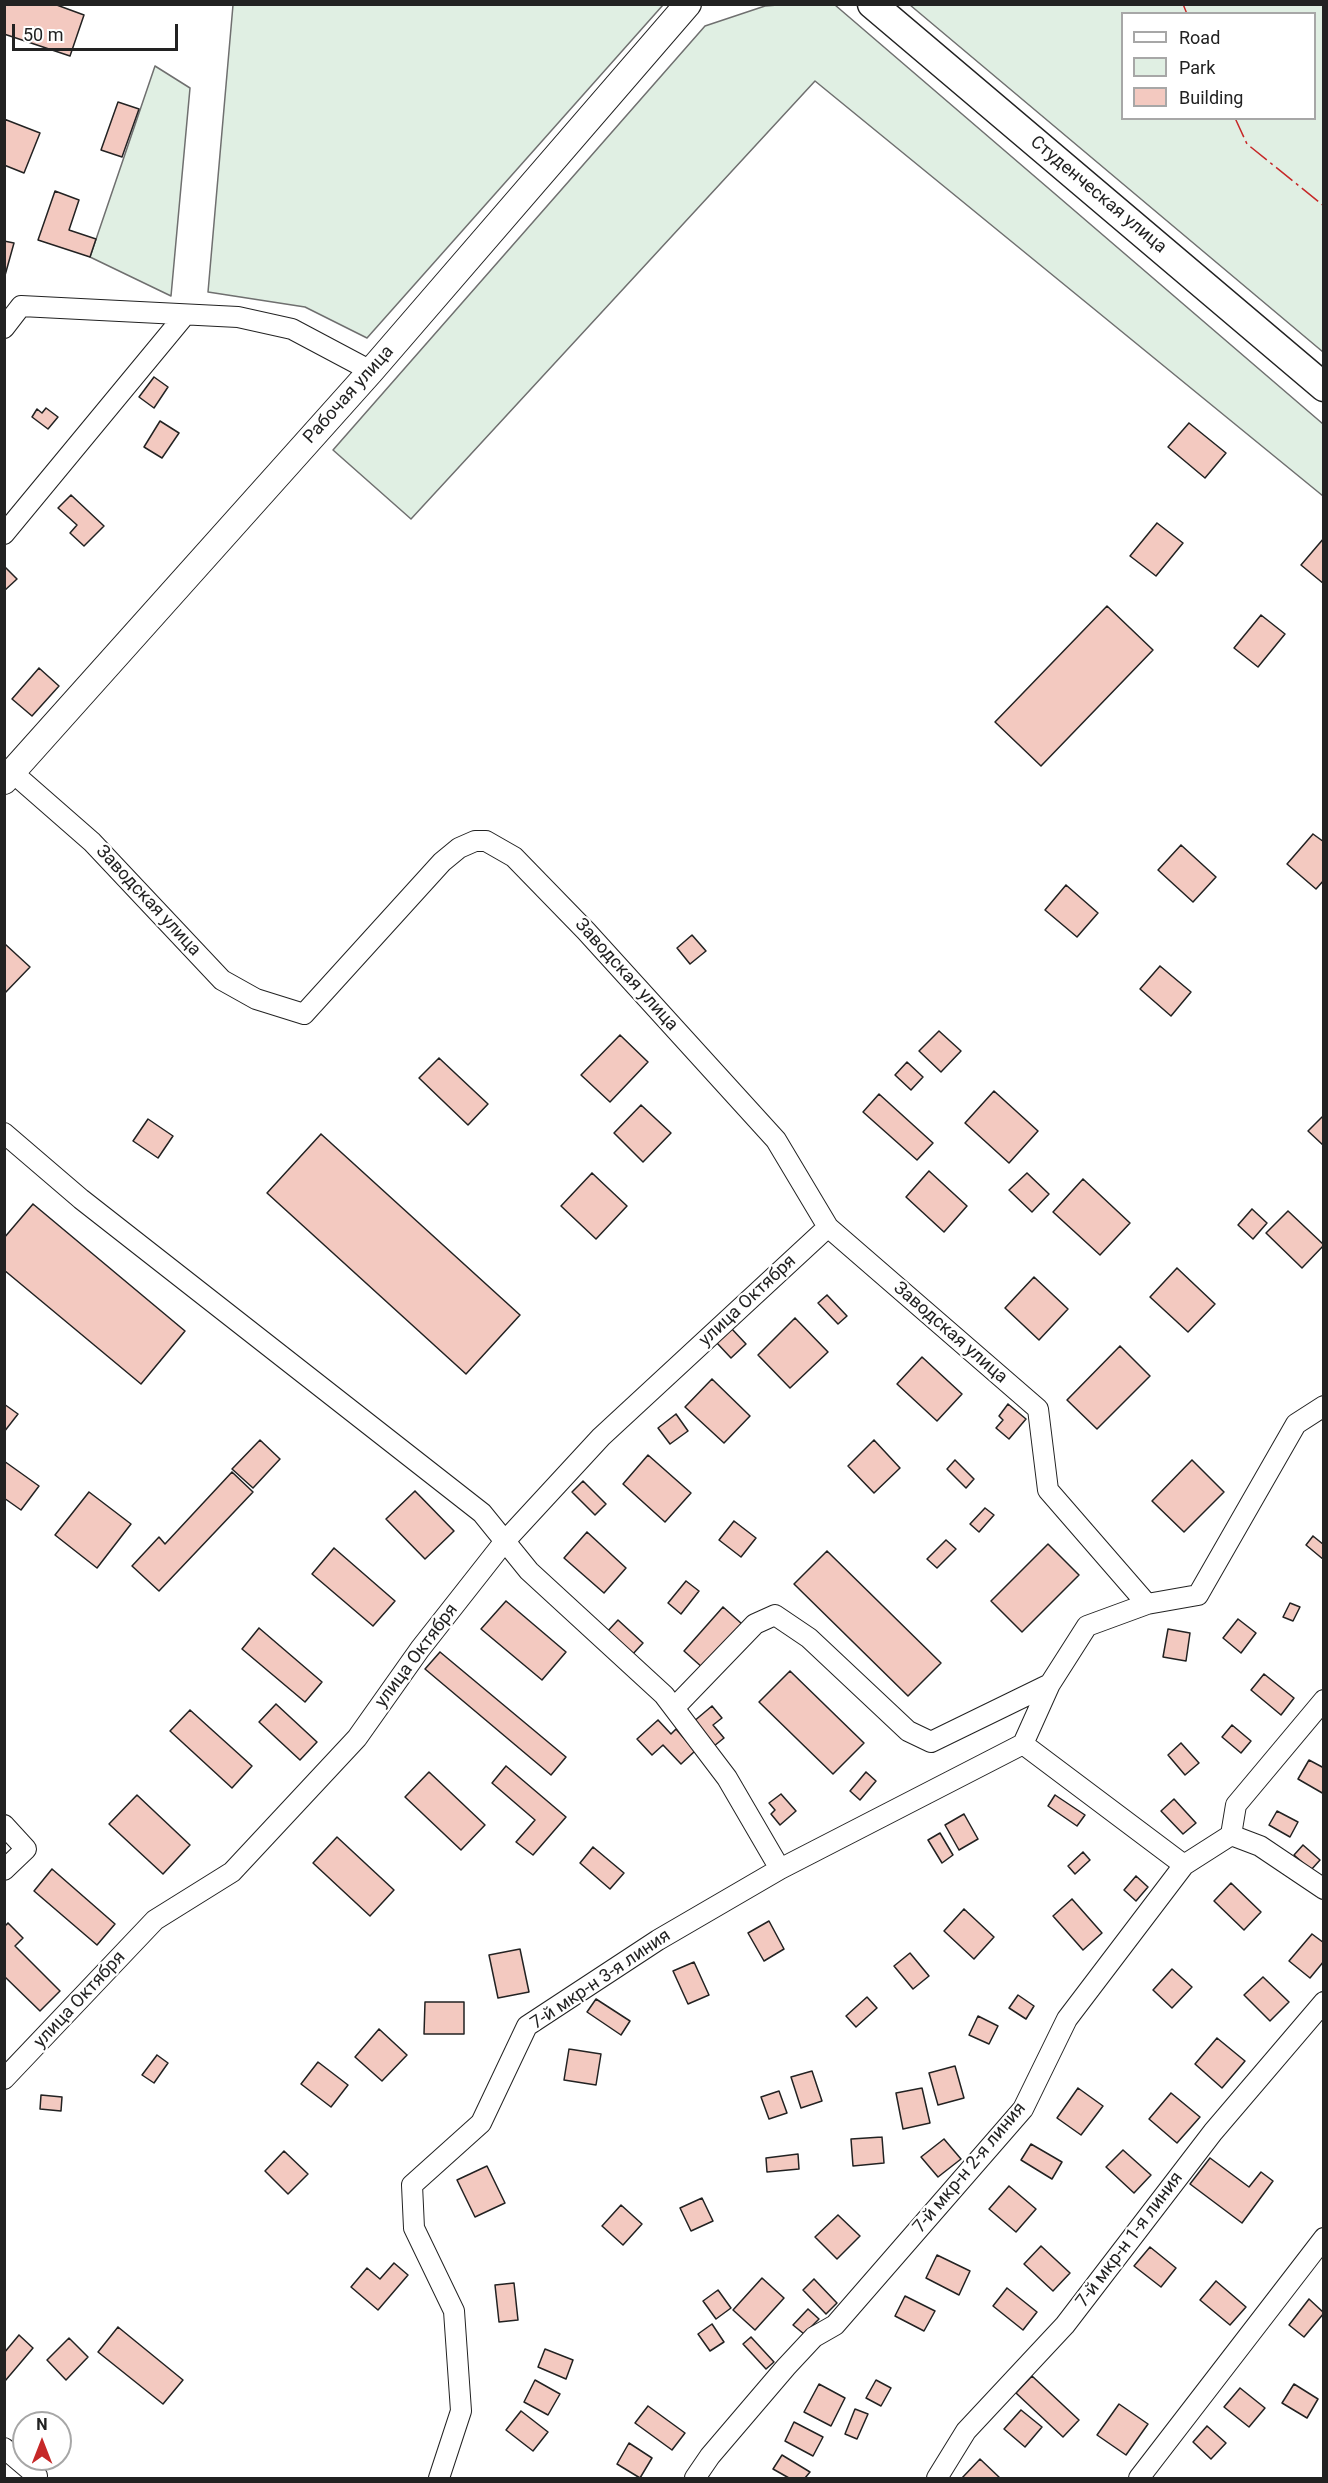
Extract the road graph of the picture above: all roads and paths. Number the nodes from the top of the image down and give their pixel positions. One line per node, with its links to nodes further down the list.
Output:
1 (688, 4): 5 (street, Рабочая улица)
2 (872, 4): 6 (main road, Студенческая улица)
3 (185, 315): 4 (street); 5 (street); 7 (street)
4 (4, 328)
5 (371, 371): 8 (street, Рабочая улица)
6 (1323, 387)
7 (4, 534)
8 (8, 777): 10 (street, Заводская улица)
9 (4, 1133): 12 (street)
10 (828, 1227): 12 (street, улица Октября); 13 (street, Заводская улица)
11 (1323, 1406): 13 (street)
12 (505, 1541): 16 (street); 25 (street, улица Октября)
13 (1147, 1604): 14 (street)
14 (1050, 1684): 16 (street); 17 (street)
15 (1323, 1700): 19 (street)
16 (674, 1708): 21 (street)
17 (1023, 1744): 20 (street); 21 (street, 7-й мкр-н 3-я линия)
18 (4, 1825): 22 (street)
19 (1231, 1835): 20 (street, 7-й мкр-н 2-я линия); 23 (street)
20 (1184, 1865): 30 (street, 7-й мкр-н 2-я линия)
21 (780, 1869): 29 (street, 7-й мкр-н 3-я линия)
22 (4, 1870)
23 (1323, 1889)
24 (1323, 2002): 31 (street, 7-й мкр-н 1-я линия)
25 (4, 2079)
26 (1323, 2238): 32 (street)
27 (4, 2448): 28 (street)
28 (35, 2478)
29 (439, 2478)
30 (695, 2478)
31 (937, 2478)
32 (1139, 2478)

